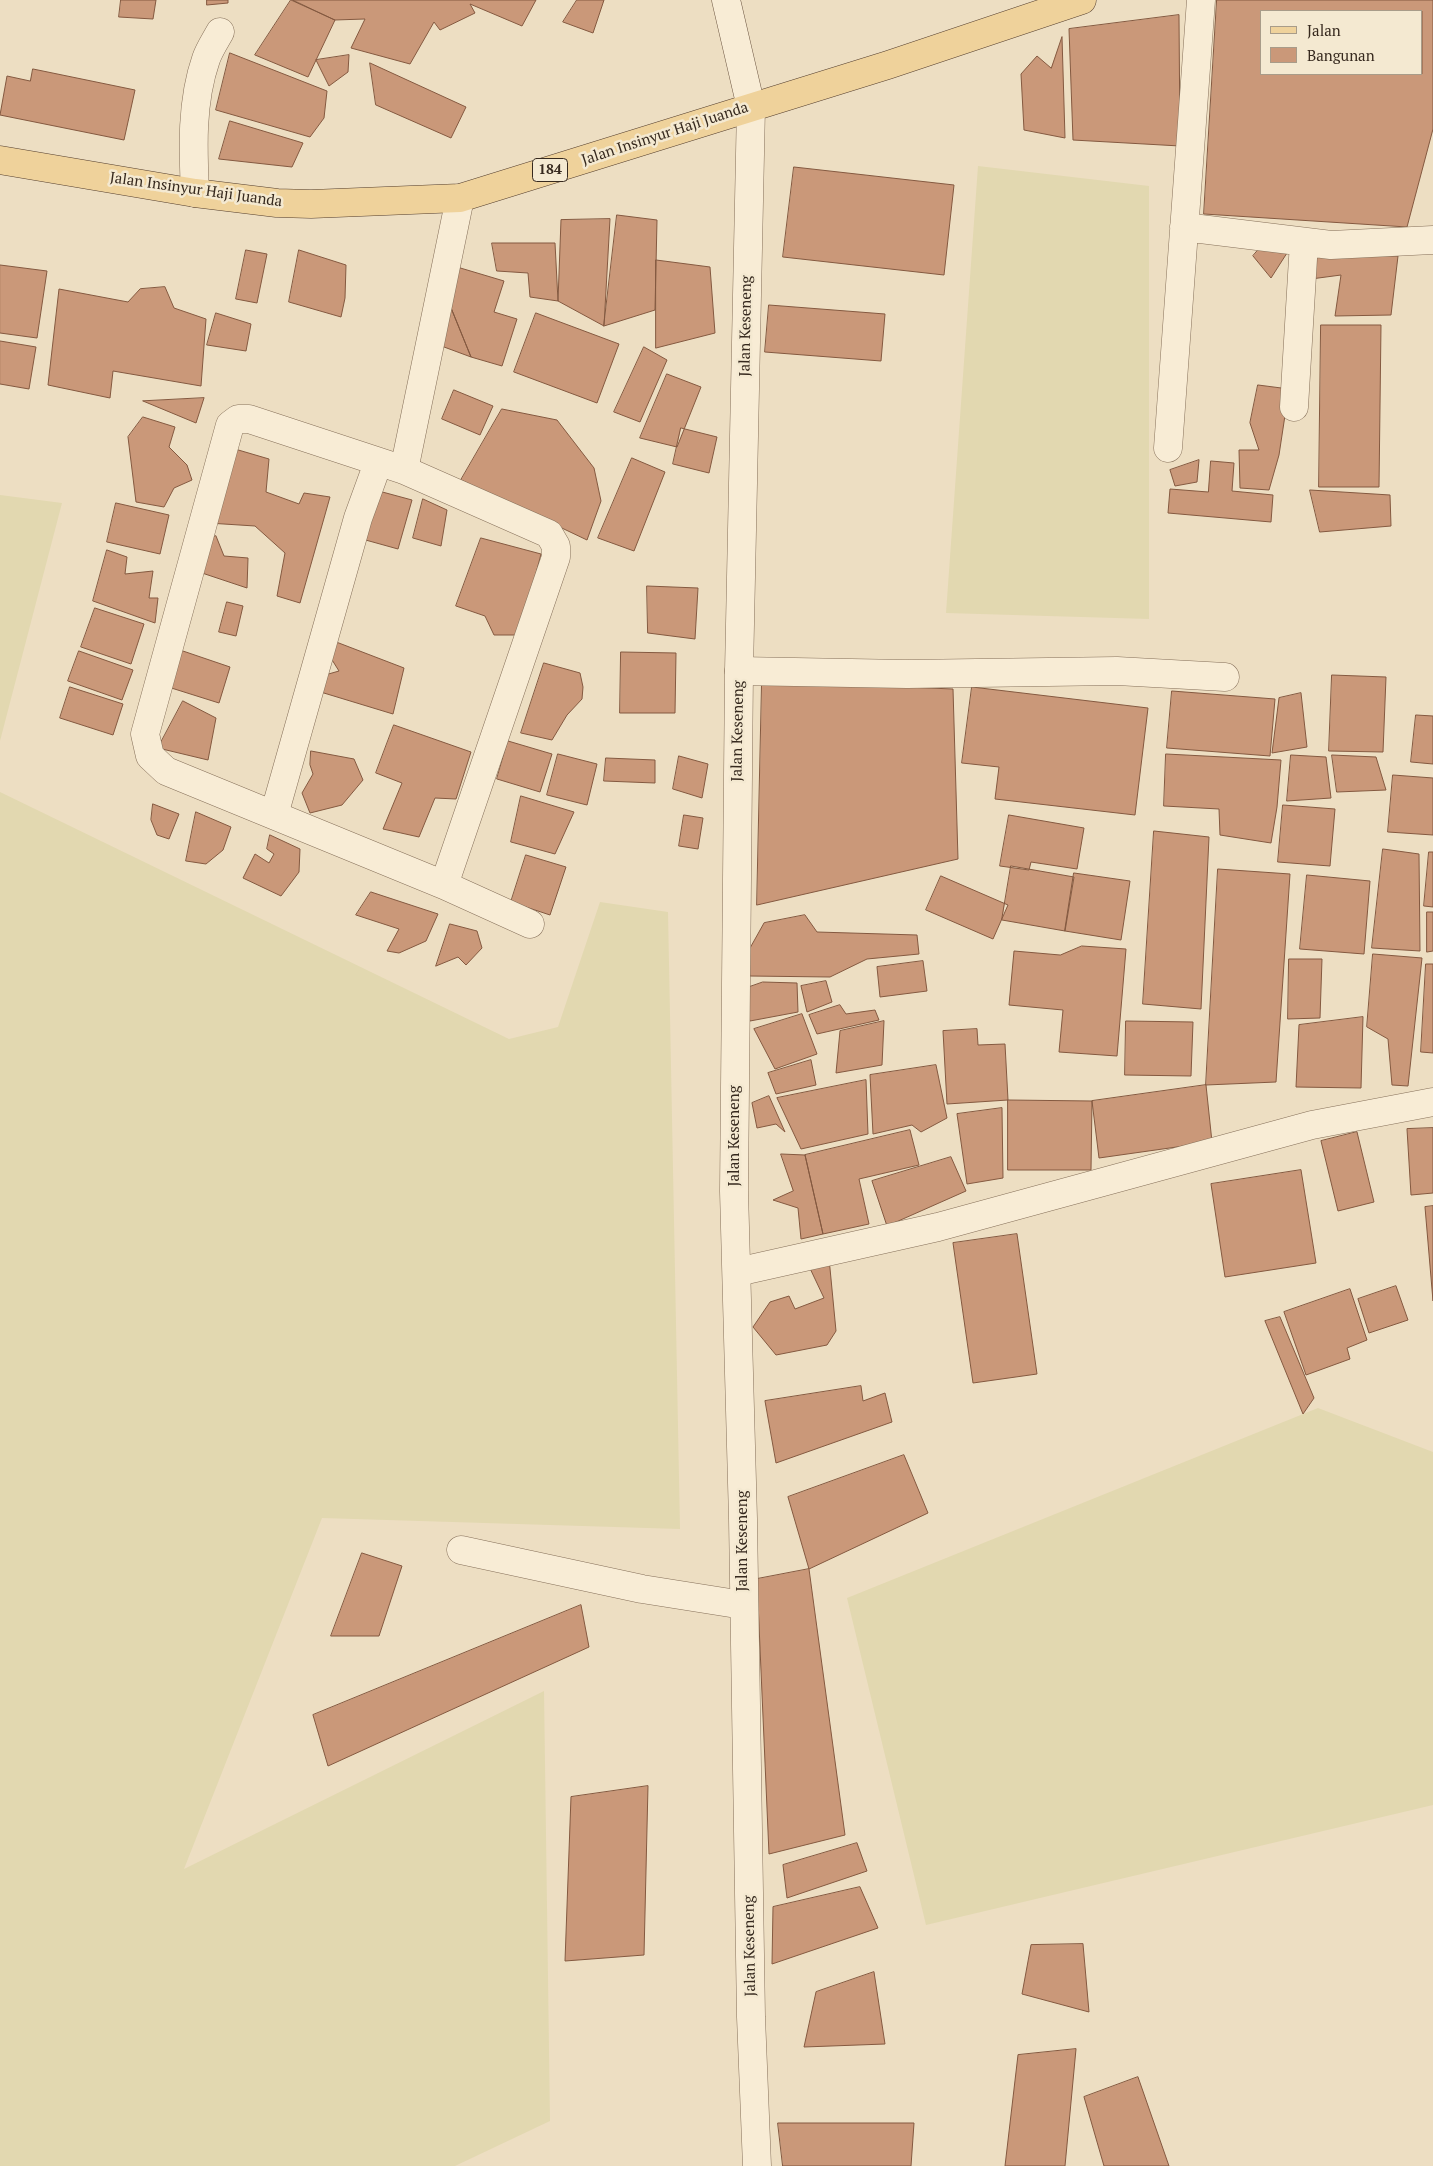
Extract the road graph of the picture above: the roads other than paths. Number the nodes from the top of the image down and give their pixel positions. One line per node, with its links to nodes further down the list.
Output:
1 (726, 0): 5 (street, Jalan Keseneng)
2 (1082, 0): 5 (main road, Jalan Insinyur Haji Juanda / 184)
3 (1200, 0): 9 (street)
4 (220, 32): 7 (street)
5 (752, 106): 8 (main road, Jalan Insinyur Haji Juanda / 184); 16 (street, Jalan Keseneng)
6 (0, 160): 7 (main road, Jalan Insinyur Haji Juanda / 184)
7 (195, 193): 8 (main road, Jalan Insinyur Haji Juanda / 184)
8 (460, 198): 15 (street)
9 (1184, 227): 11 (street); 13 (street)
10 (1433, 240): 11 (street)
11 (1304, 242): 12 (street)
12 (1294, 407)
13 (1168, 448)
14 (378, 463): 15 (street); 18 (street); 18 (street)
15 (404, 470): 19 (street)
16 (739, 671): 17 (street); 22 (street, Jalan Keseneng)
17 (1225, 677)
18 (274, 815): 19 (street)
19 (444, 885): 20 (street)
20 (530, 924)
21 (1433, 1102): 22 (street)
22 (737, 1272): 24 (street, Jalan Keseneng)
23 (461, 1550): 24 (street)
24 (743, 1605): 25 (street, Jalan Keseneng)
25 (757, 2166)

